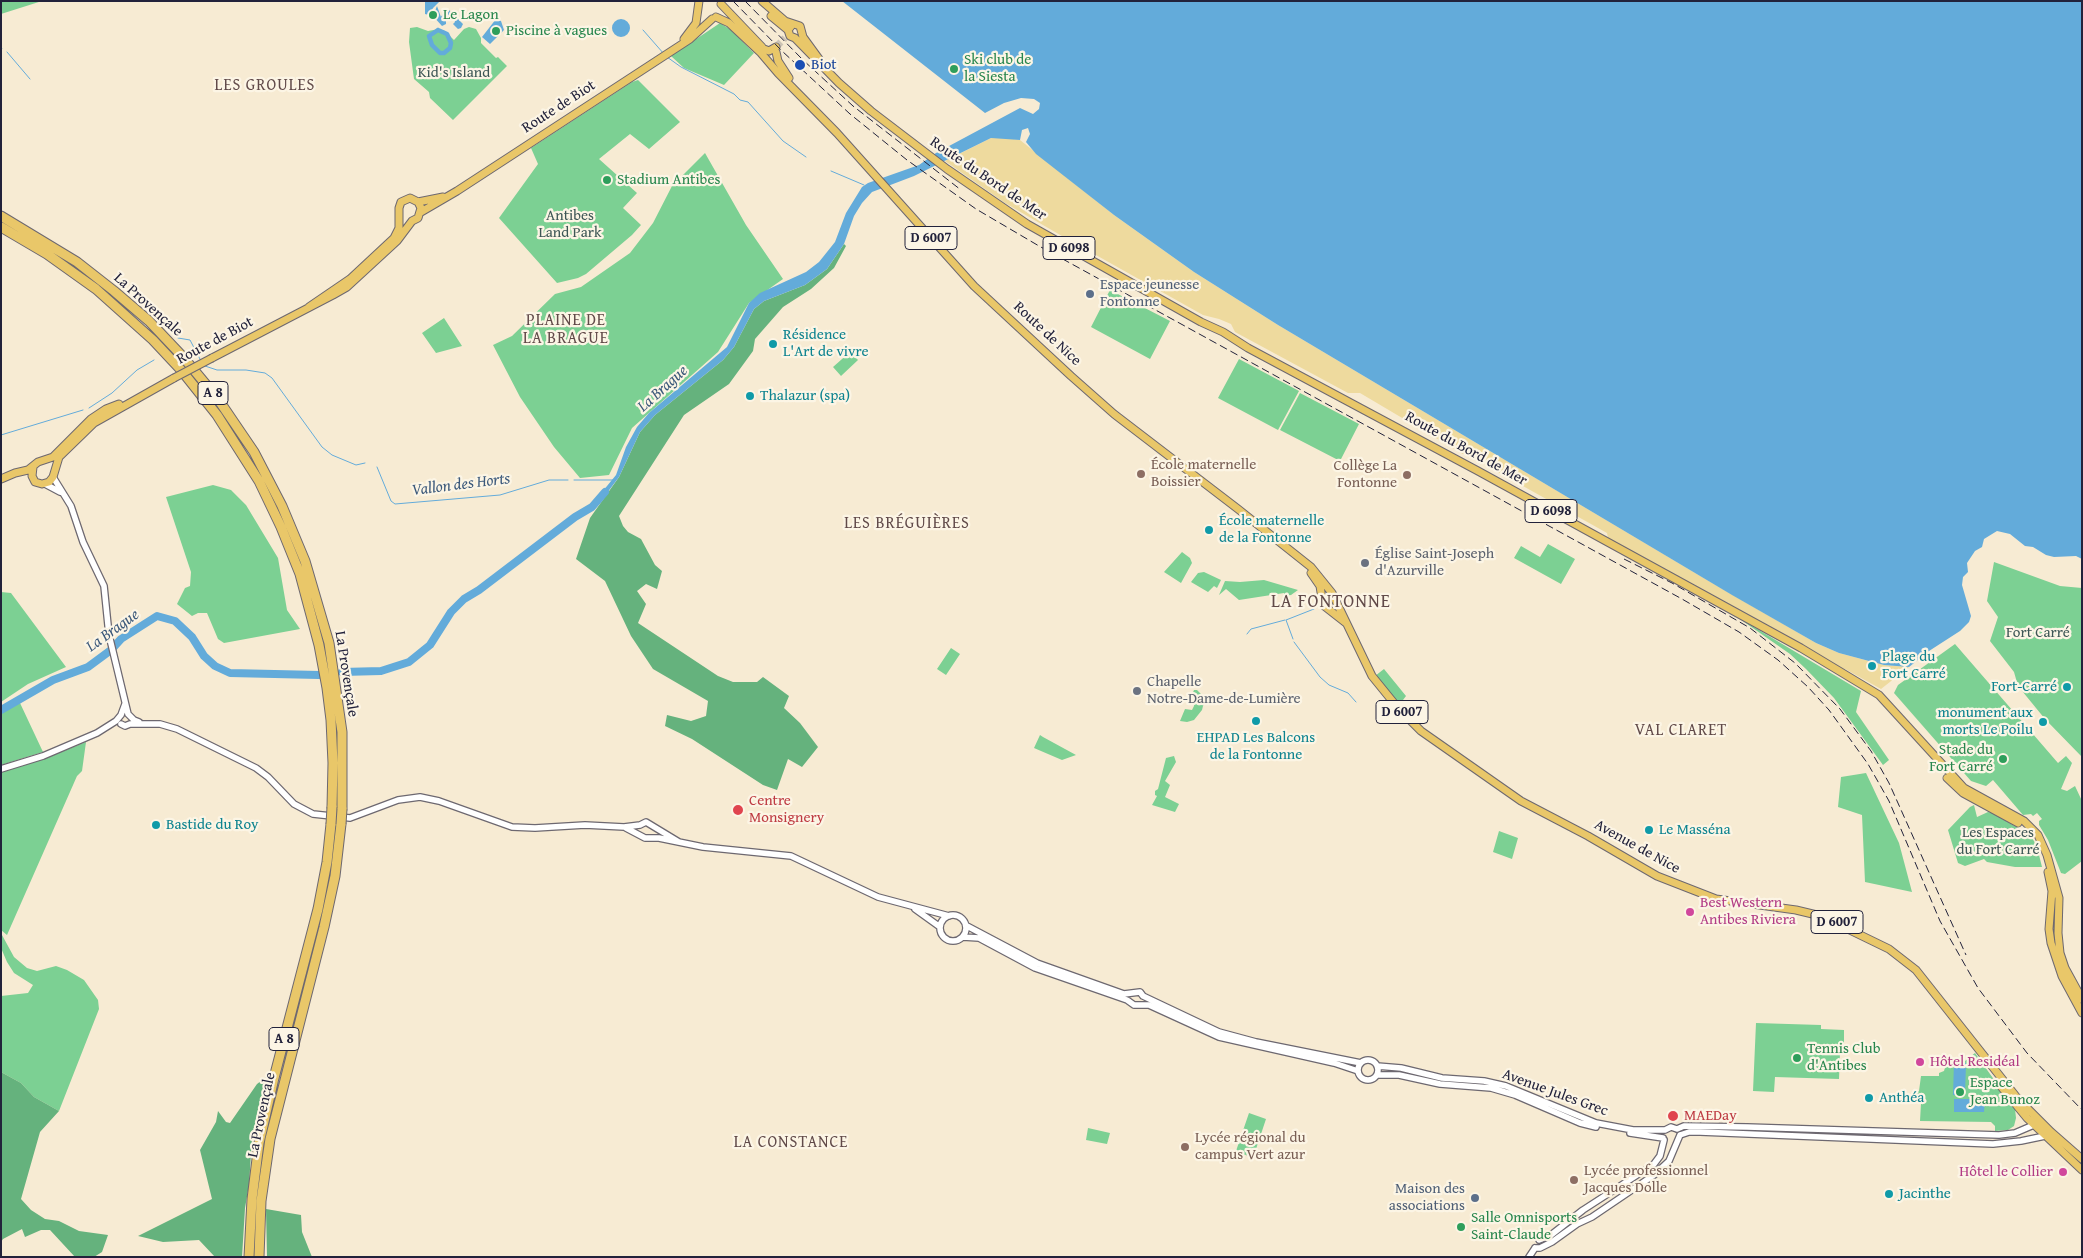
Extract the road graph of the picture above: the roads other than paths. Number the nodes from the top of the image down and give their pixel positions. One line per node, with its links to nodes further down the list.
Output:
1 (699, 1): 5 (main road)
2 (757, 1): 7 (main road, Route du Bord de Mer / D 6098)
3 (762, 1): 7 (main road, Route du Bord de Mer / D 6098)
4 (721, 3): 6 (main road); 9 (main road, Route de Nice / D 6007)
5 (699, 11): 6 (main road, Route de Nice); 8 (main road)
6 (714, 18): 8 (main road); 9 (main road, Route de Nice / D 6007)
7 (791, 35): 33 (main road, Route du Bord de Mer / D 6098)
8 (676, 47): 12 (main road, Route de Biot)
9 (764, 53): 10 (main road, Route de Nice / D 6007); 10 (main road); 11 (main road, Route de Nice / D 6007)
10 (789, 78): 11 (main road, Route de Nice / D 6007)
11 (800, 94): 29 (main road, Route de Nice / D 6007)
12 (457, 191): 13 (main road); 14 (main road)
13 (418, 202): 14 (main road); 15 (main road)
14 (421, 212): 17 (main road)
15 (400, 215): 17 (main road); 19 (main road, Route de Biot)
16 (1, 216): 34 (highway, La Provençale / A 8)
17 (412, 220): 19 (main road, Route de Biot)
18 (1, 227): 34 (highway, La Provençale / A 8)
19 (309, 307): 20 (main road, Route de Biot, bridge)
20 (134, 400): 21 (main road, Route de Biot); 23 (main road, Route de Biot)
21 (44, 461): 22 (main road); 23 (main road)
22 (33, 467): 24 (main road); 25 (main road)
23 (54, 474): 27 (main road); 28 (street)
24 (9, 476): 25 (main road); 26 (main road)
25 (33, 479): 27 (main road)
26 (1, 480)
27 (45, 484): 28 (street)
28 (64, 495): 35 (street)
29 (1305, 563): 30 (main road, D 6007); 31 (main road, Avenue de Nice / D 6007)
30 (1321, 592): 31 (main road); 32 (main road, D 6007)
31 (1334, 599): 32 (main road, Avenue de Nice / D 6007)
32 (1339, 615): 64 (main road, Avenue de Nice / D 6007)
33 (1847, 677): 38 (main road, D 6098); 39 (main road, D 6098)
34 (332, 687): 43 (highway, La Provençale / A 8, bridge); 43 (highway, La Provençale / A 8, bridge)
35 (125, 699): 36 (street); 37 (street)
36 (121, 719): 37 (street); 37 (street); 40 (street)
37 (130, 719): 45 (street)
38 (1904, 728): 39 (main road); 41 (main road, D 6098)
39 (1920, 740): 42 (main road, D 6098)
40 (1, 769)
41 (1978, 802): 42 (main road); 52 (main road, D 6098)
42 (2000, 808): 50 (main road, D 6098)
43 (336, 824): 87 (highway, La Provençale / A 8); 88 (highway, La Provençale / A 8)
44 (640, 825): 45 (street); 46 (street); 47 (street)
45 (624, 827): 47 (street)
46 (654, 828): 48 (street); 49 (street)
47 (639, 833): 48 (street)
48 (650, 837): 49 (street)
49 (679, 842): 51 (street)
50 (2058, 889): 52 (main road); 54 (main road, D 6098)
51 (912, 906): 53 (street); 56 (street)
52 (2051, 906): 54 (main road); 63 (main road, D 6098)
53 (949, 916): 55 (street); 56 (street)
54 (2059, 920): 60 (main road, D 6098)
55 (967, 926): 57 (street); 58 (street)
56 (940, 927): 57 (street)
57 (963, 937): 61 (street)
58 (1131, 994): 59 (street); 61 (street)
59 (1143, 996): 62 (street); 65 (street)
60 (2082, 999)
61 (1130, 1002): 62 (street)
62 (1141, 1004): 67 (street)
63 (2082, 1013)
64 (1957, 1023): 69 (main road, D 6007); 72 (main road, D 6007)
65 (1361, 1063): 66 (street); 67 (street)
66 (1378, 1066): 68 (street); 71 (street, Avenue Jules Grec)
67 (1358, 1071): 68 (street)
68 (1377, 1075): 79 (street, Avenue Jules Grec)
69 (2033, 1124): 72 (main road, D 6007); 77 (street)
70 (1677, 1129): 71 (street); 73 (street); 76 (street)
71 (1665, 1130): 79 (street)
72 (2044, 1130): 83 (street); 84 (main road, D 6007); 85 (main road, D 6007)
73 (1844, 1131): 74 (street); 78 (street)
74 (1892, 1132): 75 (street); 80 (street)
75 (1922, 1132): 77 (street); 81 (street)
76 (1680, 1135): 78 (street); 82 (street)
77 (1992, 1135): 83 (street)
78 (1844, 1138): 80 (street)
79 (1664, 1139): 82 (street); 86 (street)
80 (1892, 1140): 81 (street)
81 (1922, 1141): 83 (street)
82 (1676, 1142): 86 (street)
83 (1993, 1144)
84 (2082, 1159)
85 (2082, 1170)
86 (1539, 1245): 89 (street)
87 (249, 1257)
88 (258, 1257)
89 (1529, 1257)

